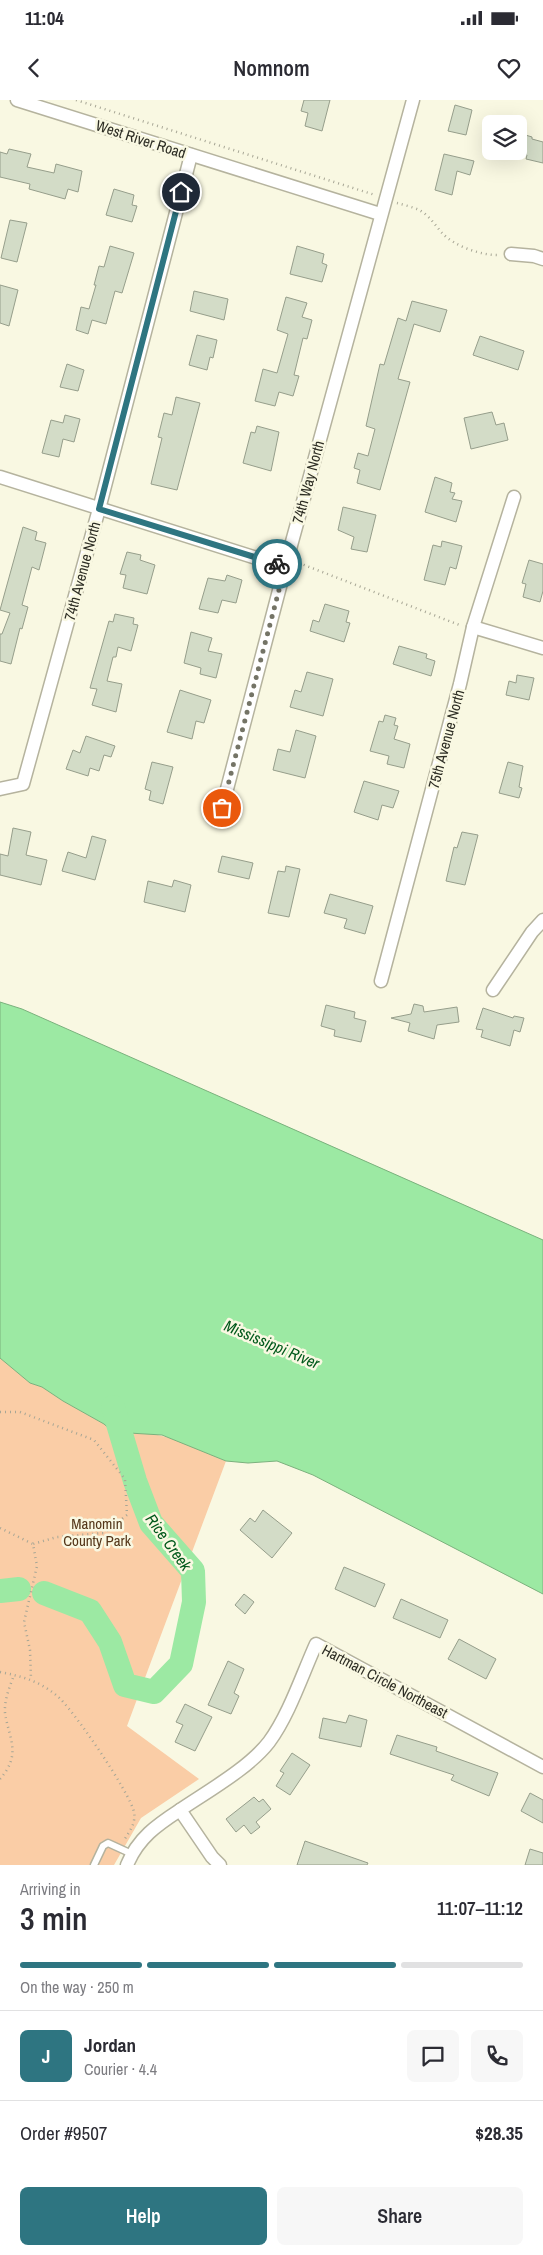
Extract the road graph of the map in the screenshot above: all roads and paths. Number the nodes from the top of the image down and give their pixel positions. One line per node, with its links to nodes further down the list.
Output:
1 (17, 100): 4 (street, West River Road)
2 (76, 100): 5 (path)
3 (413, 100): 7 (street, 74th Way North)
4 (191, 155): 7 (street, West River Road); 12 (street, 74th Avenue North)
5 (374, 195)
6 (392, 202): 8 (path)
7 (380, 214): 13 (street, 74th Way North)
8 (510, 254): 9 (street)
9 (543, 259)
10 (0, 477): 12 (street)
11 (514, 498): 14 (street, 75th Avenue North)
12 (99, 509): 13 (street); 16 (street, 74th Avenue North)
13 (286, 563): 14 (path); 17 (street, 74th Way North)
14 (473, 627): 15 (street); 19 (street, 75th Avenue North)
15 (543, 648)
16 (0, 789)
17 (222, 808)
18 (543, 920): 20 (street)
19 (381, 981)
20 (493, 990)
21 (0, 1412): 23 (path)
22 (0, 1528): 23 (path)
23 (33, 1544): 26 (path)
24 (0, 1672): 25 (path)
25 (12, 1674): 26 (path); 28 (path)
26 (31, 1679): 30 (path)
27 (543, 1767): 29 (street, Hartman Circle Northeast)
28 (0, 1779)
29 (180, 1810): 31 (street, Hartman Circle Northeast); 33 (street)
30 (120, 1848): 31 (lane); 32 (lane)
31 (130, 1860)
32 (94, 1865)
33 (220, 1865)

